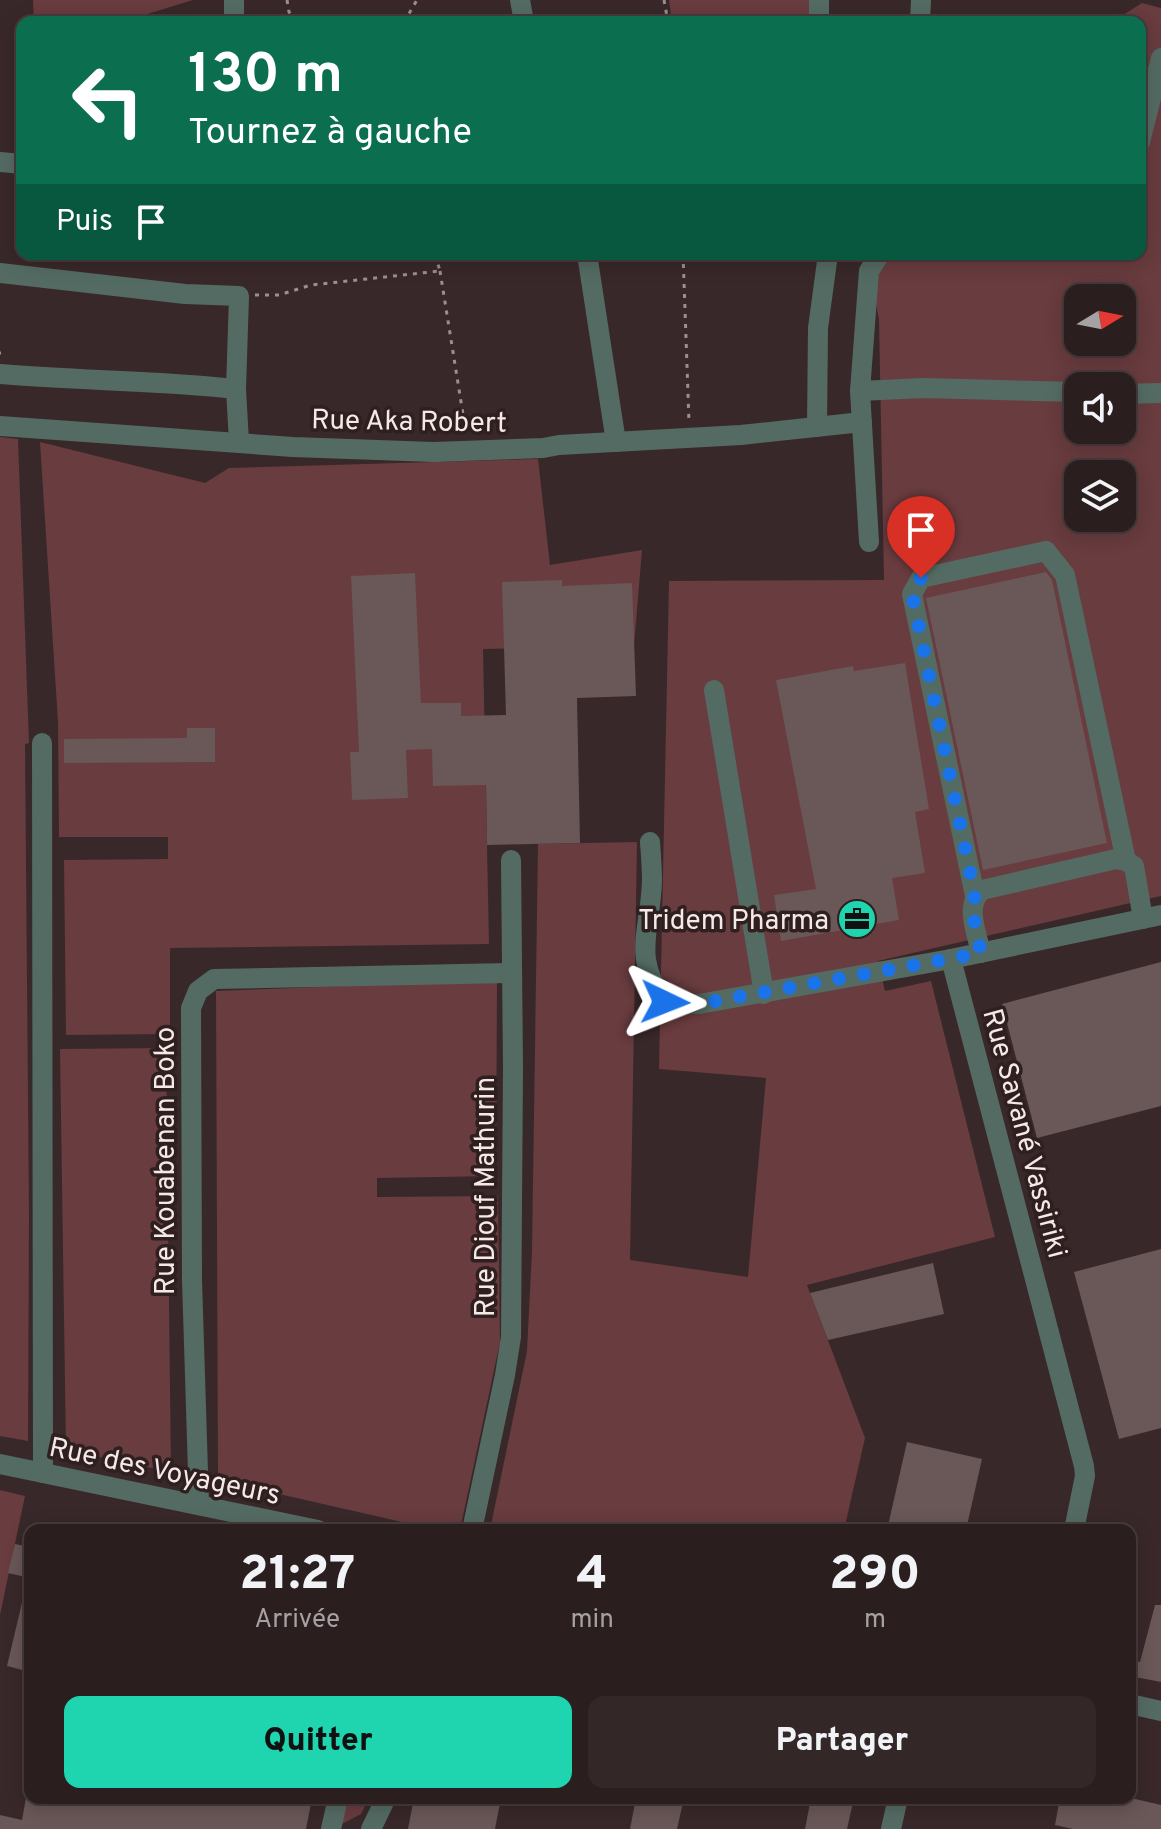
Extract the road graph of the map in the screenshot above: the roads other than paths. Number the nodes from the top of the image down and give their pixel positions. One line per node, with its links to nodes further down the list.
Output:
1 (1161, 58): 2 (street)
2 (1146, 118)
3 (588, 260): 17 (street)
4 (827, 260): 15 (street)
5 (876, 260): 9 (street)
6 (0, 273): 8 (street)
7 (0, 374): 8 (street)
8 (236, 389): 16 (street)
9 (860, 391): 10 (street); 13 (street)
10 (1064, 392)
11 (1161, 393): 12 (street)
12 (1136, 394)
13 (862, 422): 15 (street, Rue Aka Robert); 18 (street)
14 (0, 426): 16 (street, Rue Aka Robert)
15 (817, 427): 17 (street, Rue Aka Robert)
16 (239, 442): 17 (street, Rue Aka Robert)
17 (616, 442)
18 (869, 542)
19 (714, 690): 29 (street)
20 (42, 743): 31 (street)
21 (650, 842): 29 (street)
22 (511, 860): 28 (street, Rue Diouf Mathurin)
23 (1126, 861): 24 (street); 24 (street); 25 (street)
24 (975, 896): 26 (street)
25 (1152, 917): 26 (street)
26 (981, 953): 27 (street)
27 (951, 959): 29 (street); 35 (street, Rue Savané Vassiriki)
28 (510, 973): 32 (street, Rue Kouabenan Boko); 34 (street, Rue Diouf Mathurin)
29 (764, 994)
30 (0, 1464): 31 (street, Rue des Voyageurs)
31 (43, 1473): 32 (street, Rue des Voyageurs)
32 (199, 1504): 33 (street, Rue des Voyageurs)
33 (291, 1524)
34 (473, 1524)
35 (1075, 1524)
36 (1136, 1705): 37 (street)
37 (1161, 1711)
38 (337, 1804): 41 (street)
39 (383, 1804): 42 (street)
40 (897, 1804): 43 (street)
41 (331, 1829)
42 (371, 1829)
43 (891, 1829)

